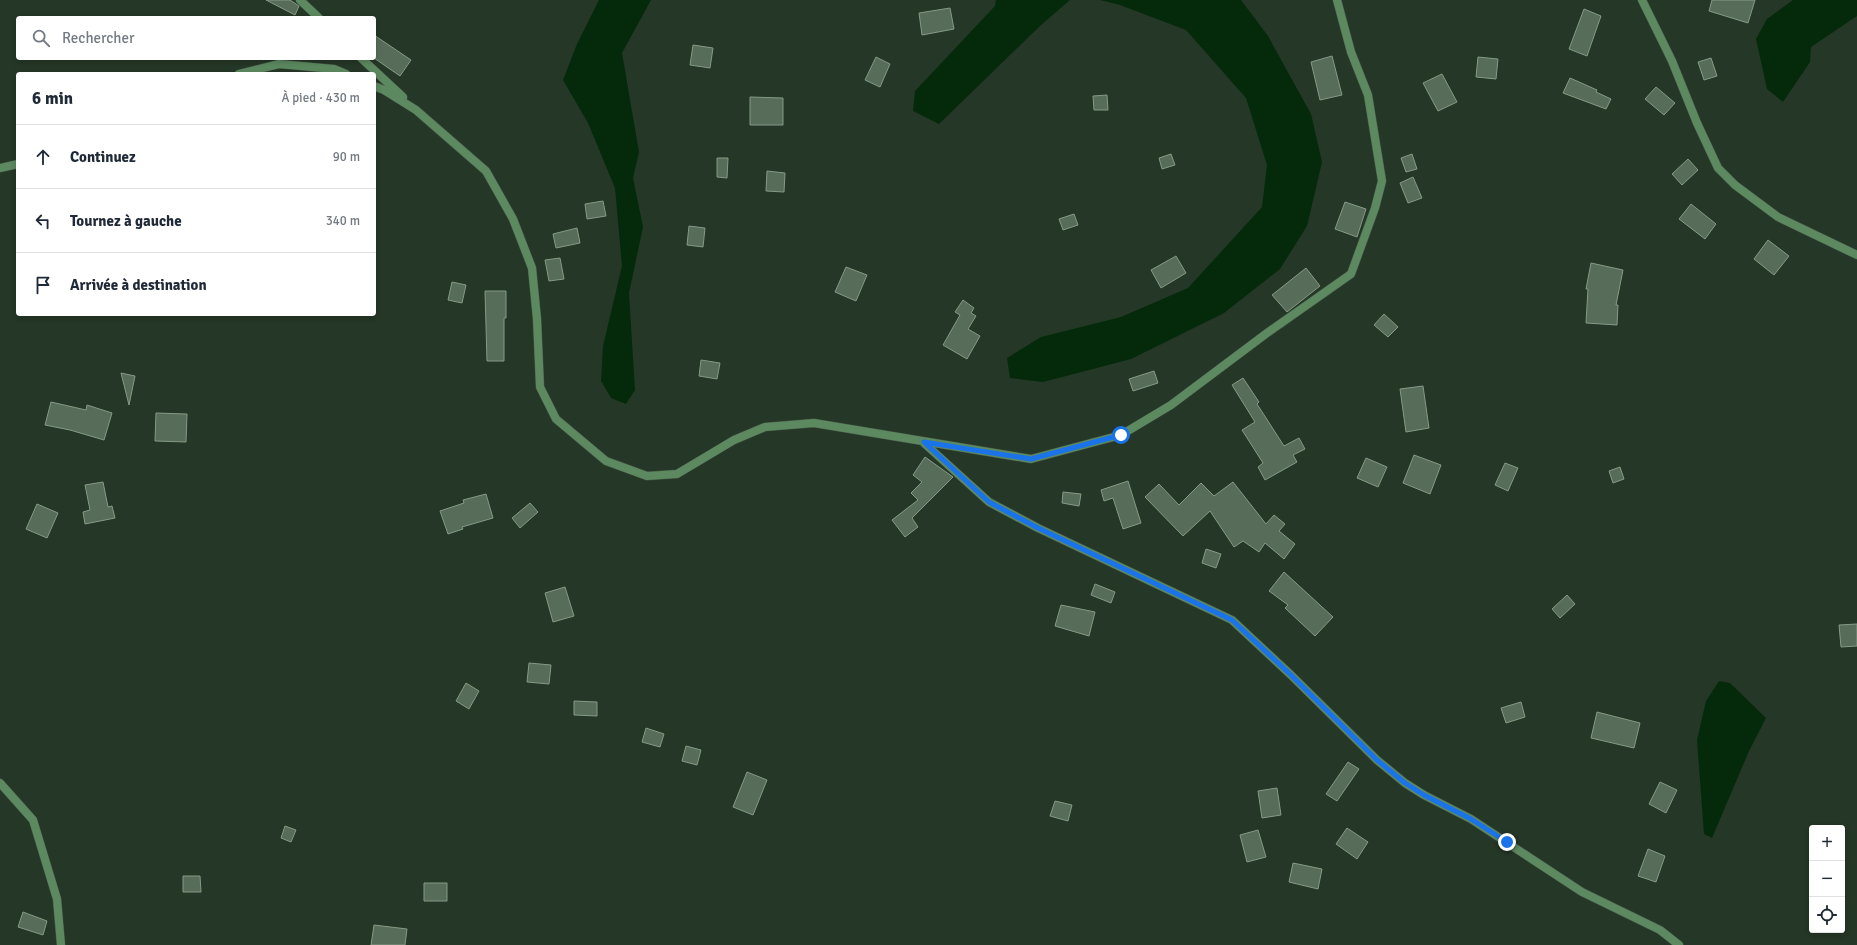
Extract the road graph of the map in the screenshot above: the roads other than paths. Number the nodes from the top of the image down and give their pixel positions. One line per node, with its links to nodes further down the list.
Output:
1 (300, 0): 4 (street)
2 (1337, 0): 15 (street)
3 (1642, 0): 14 (street)
4 (317, 16)
5 (363, 60): 8 (street)
6 (248, 72): 7 (street)
7 (341, 72)
8 (376, 72)
9 (376, 72): 11 (street)
10 (376, 87): 11 (street)
11 (416, 110): 15 (street)
12 (16, 164): 13 (street)
13 (0, 168)
14 (1857, 255)
15 (924, 442): 18 (street)
16 (0, 783): 17 (street)
17 (61, 945)
18 (1679, 945)

